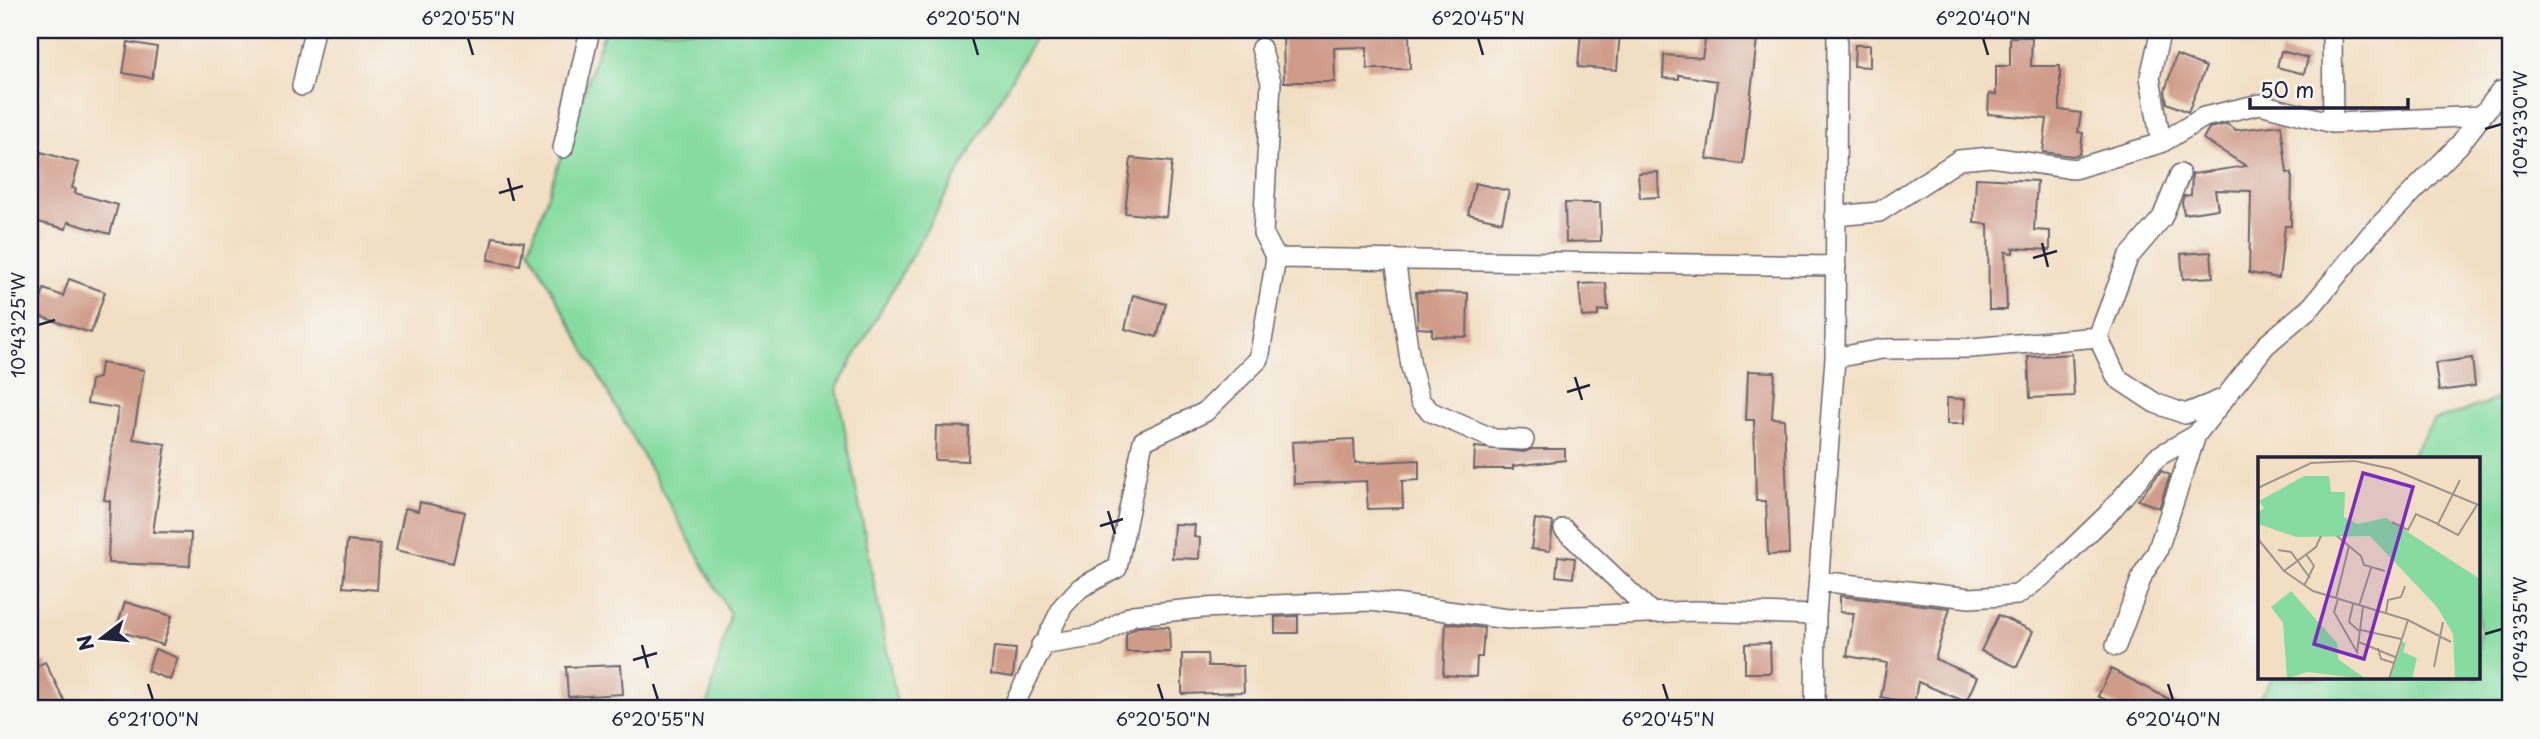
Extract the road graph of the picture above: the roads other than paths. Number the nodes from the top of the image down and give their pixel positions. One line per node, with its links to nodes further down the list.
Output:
1 (314, 30): 7 (street)
2 (590, 30): 12 (street)
3 (1837, 30): 14 (street)
4 (2161, 30): 11 (street)
5 (2332, 30): 10 (street)
6 (1261, 48): 15 (street)
7 (302, 86)
8 (2501, 91): 9 (street)
9 (2482, 116): 10 (street); 20 (street)
10 (2333, 123): 11 (street)
11 (2161, 143): 14 (street)
12 (563, 148)
13 (2180, 174): 18 (street)
14 (1835, 216): 17 (street)
15 (1276, 258): 16 (street); 27 (street)
16 (1395, 259): 17 (street); 22 (street)
17 (1836, 266): 19 (street)
18 (2098, 337): 19 (street); 20 (street)
19 (1835, 358): 24 (street)
20 (2221, 400): 21 (street)
21 (2196, 435): 24 (street); 28 (street)
22 (1524, 440)
23 (1564, 529): 25 (street)
24 (1819, 581): 26 (street)
25 (1652, 613): 26 (street); 27 (street)
26 (1816, 615): 30 (street)
27 (1041, 645): 29 (street)
28 (2116, 646)
29 (1012, 709)
30 (1815, 709)

